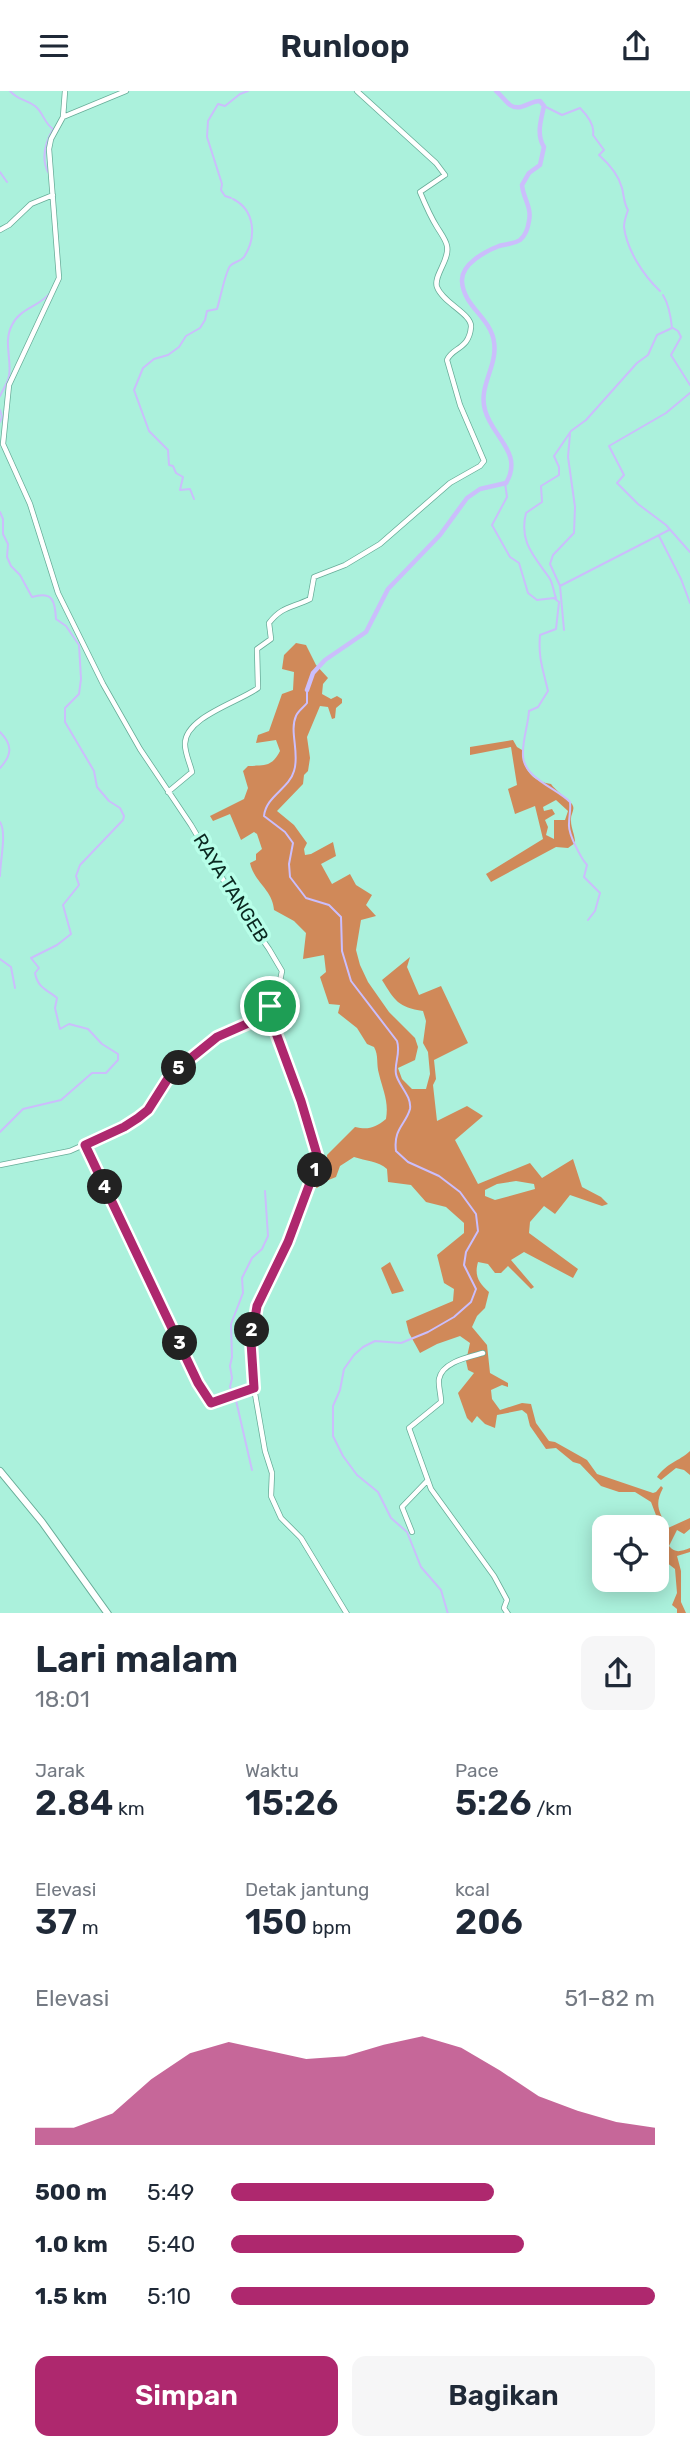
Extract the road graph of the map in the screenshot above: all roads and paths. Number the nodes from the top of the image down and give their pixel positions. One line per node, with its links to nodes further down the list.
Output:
1 (65, 91): 4 (street)
2 (126, 91): 4 (street)
3 (357, 91): 8 (street)
4 (68, 112): 5 (street)
5 (53, 195): 6 (street); 7 (street)
6 (0, 230)
7 (1, 445): 8 (street, RAYA TANGEB)
8 (168, 792): 9 (street, RAYA TANGEB)
9 (270, 1006): 10 (street); 13 (street)
10 (85, 1145): 11 (street); 13 (street)
11 (0, 1165)
12 (483, 1353): 15 (street)
13 (254, 1388): 18 (street)
14 (0, 1471): 17 (main road)
15 (428, 1481): 16 (street); 19 (street)
16 (412, 1532)
17 (108, 1613)
18 (347, 1613)
19 (508, 1613)

